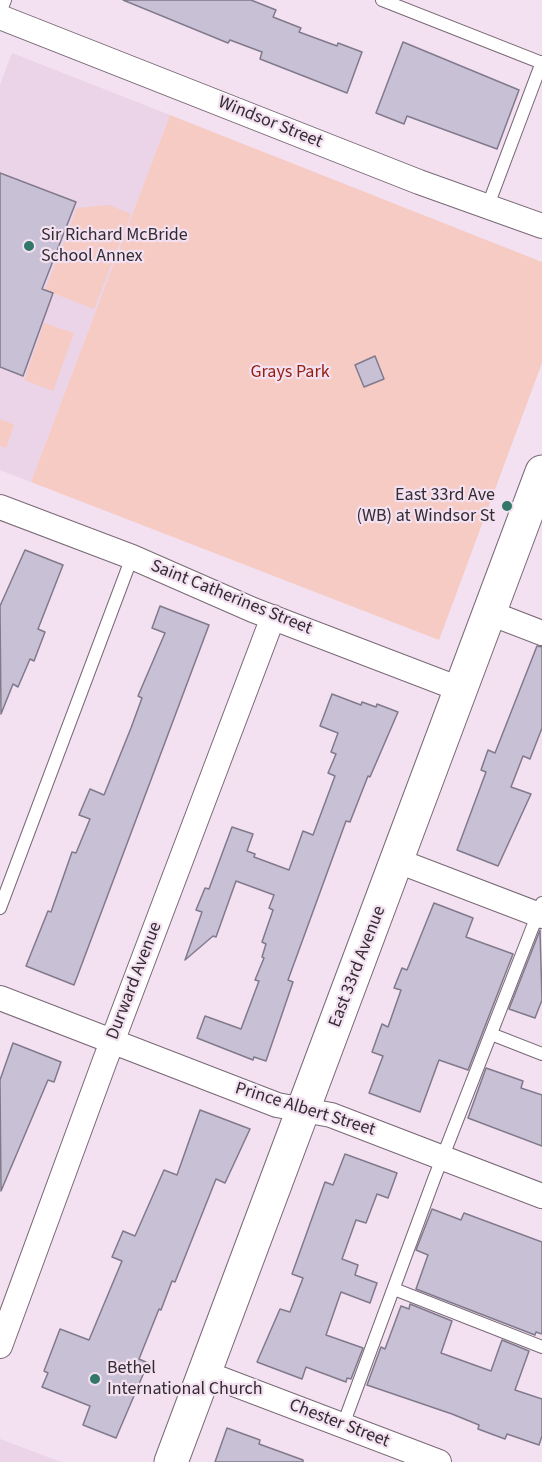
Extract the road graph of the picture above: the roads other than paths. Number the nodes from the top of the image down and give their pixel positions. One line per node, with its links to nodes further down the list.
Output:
1 (5, 0): 3 (lane)
2 (382, 0): 5 (lane)
3 (0, 13)
4 (0, 18): 6 (street, Windsor Street)
5 (542, 62): 6 (lane)
6 (487, 208): 7 (street, Windsor Street)
7 (542, 226)
8 (542, 472): 11 (street, East 33rd Avenue)
9 (0, 507): 10 (street, Saint Catherines Street)
10 (132, 558): 12 (street, Saint Catherines Street); 16 (lane)
11 (490, 613): 13 (street); 14 (street, East 33rd Avenue)
12 (273, 617): 14 (street, Saint Catherines Street); 20 (street, Durward Avenue)
13 (542, 633)
14 (462, 690): 15 (street, East 33rd Avenue)
15 (398, 861): 17 (street); 22 (street, East 33rd Avenue)
16 (0, 908)
17 (541, 911): 19 (lane)
18 (0, 998): 20 (street, Prince Albert Street)
19 (491, 1034): 21 (lane); 23 (lane)
20 (112, 1041): 22 (street, Prince Albert Street); 26 (street, Durward Avenue)
21 (542, 1054)
22 (304, 1111): 23 (street, Prince Albert Street); 28 (street, East 33rd Avenue)
23 (442, 1158): 24 (street, Prince Albert Street); 25 (lane)
24 (542, 1196)
25 (394, 1289): 27 (lane); 29 (lane)
26 (0, 1346)
27 (542, 1347)
28 (205, 1373): 29 (street, Chester Street); 30 (street, East 33rd Avenue)
29 (343, 1425): 31 (street, Chester Street)
30 (171, 1462)
31 (439, 1462)

